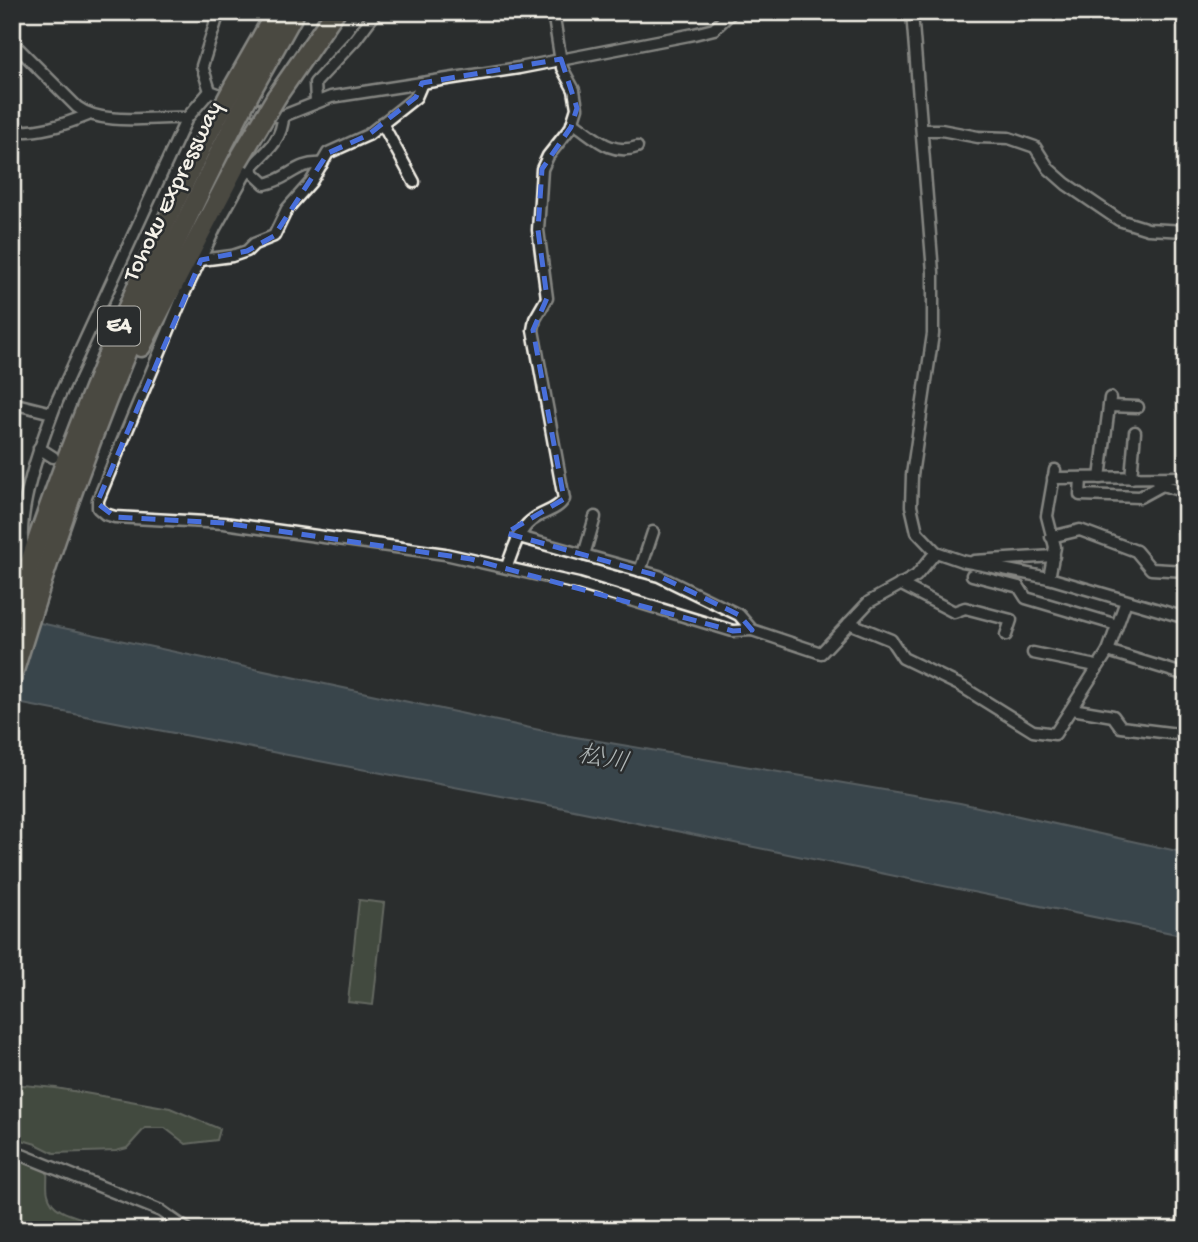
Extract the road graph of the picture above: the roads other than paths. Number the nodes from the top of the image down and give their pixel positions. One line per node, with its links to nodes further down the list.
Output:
1 (219, 12): 13 (street)
2 (274, 12): 12 (highway, Tohoku Expressway / E4)
3 (295, 12): 12 (highway, Tohoku Expressway / E4)
4 (335, 12): 25 (highway, bridge)
5 (376, 12): 14 (street)
6 (553, 12): 10 (street)
7 (732, 12): 10 (street)
8 (912, 12): 20 (street)
9 (12, 42): 15 (street)
10 (561, 59): 11 (street); 19 (street)
11 (422, 83): 14 (street); 18 (street)
12 (241, 85): 22 (highway, Tohoku Expressway / E4, bridge)
13 (210, 90): 16 (street); 17 (street)
14 (316, 101): 16 (street)
15 (88, 115): 17 (street); 21 (street)
16 (283, 116): 25 (street)
17 (187, 118): 31 (street)
18 (382, 123): 24 (street); 26 (street)
19 (574, 123): 23 (street); 47 (street)
20 (923, 130): 27 (street); 49 (street)
21 (12, 131)
22 (211, 147): 33 (highway, Tohoku Expressway / E4); 44 (highway, Tohoku Expressway / E4)
23 (637, 147)
24 (322, 164): 25 (street); 28 (street)
25 (244, 165): 28 (street); 33 (highway)
26 (414, 182)
27 (1186, 231)
28 (201, 260): 41 (street)
29 (12, 403): 31 (street)
30 (1138, 407): 39 (street)
31 (52, 413): 34 (street)
32 (1135, 432): 40 (street)
33 (89, 446): 44 (highway, Tohoku Expressway / E4)
34 (39, 449): 35 (street); 50 (street)
35 (54, 457)
36 (94, 475): 41 (street)
37 (1186, 477): 42 (street)
38 (1081, 478): 39 (street); 42 (street); 48 (street)
39 (1100, 478): 40 (street)
40 (1131, 478): 42 (street)
41 (106, 480): 54 (street)
42 (1158, 481): 43 (street)
43 (1186, 492)
44 (55, 516): 62 (highway, Tohoku Expressway / E4); 71 (highway, Tohoku Expressway / E4)
45 (595, 517): 51 (street)
46 (653, 532): 56 (street)
47 (519, 537): 51 (street); 54 (street)
48 (1051, 537): 52 (street); 55 (street)
49 (936, 552): 53 (street); 59 (street)
50 (24, 555)
51 (584, 555): 56 (street)
52 (1054, 556): 53 (street); 58 (street)
53 (970, 563): 58 (street)
54 (508, 566): 65 (street)
55 (1186, 570)
56 (640, 571): 65 (street)
57 (972, 575): 64 (street)
58 (1049, 578): 60 (street)
59 (900, 584): 63 (street); 66 (street)
60 (1126, 601): 61 (street); 64 (street)
61 (1186, 618)
62 (12, 620)
63 (849, 623): 65 (street); 72 (street)
64 (1117, 625): 67 (street)
65 (752, 630)
66 (1006, 635)
67 (1108, 651): 69 (street); 70 (street)
68 (1033, 653): 69 (street)
69 (1096, 667): 72 (street)
70 (1186, 675)
71 (12, 677)
72 (1072, 709): 73 (street)
73 (1186, 735)
74 (12, 1151): 76 (street)
75 (1186, 1196): 77 (street)
76 (188, 1230)
77 (1182, 1230)

